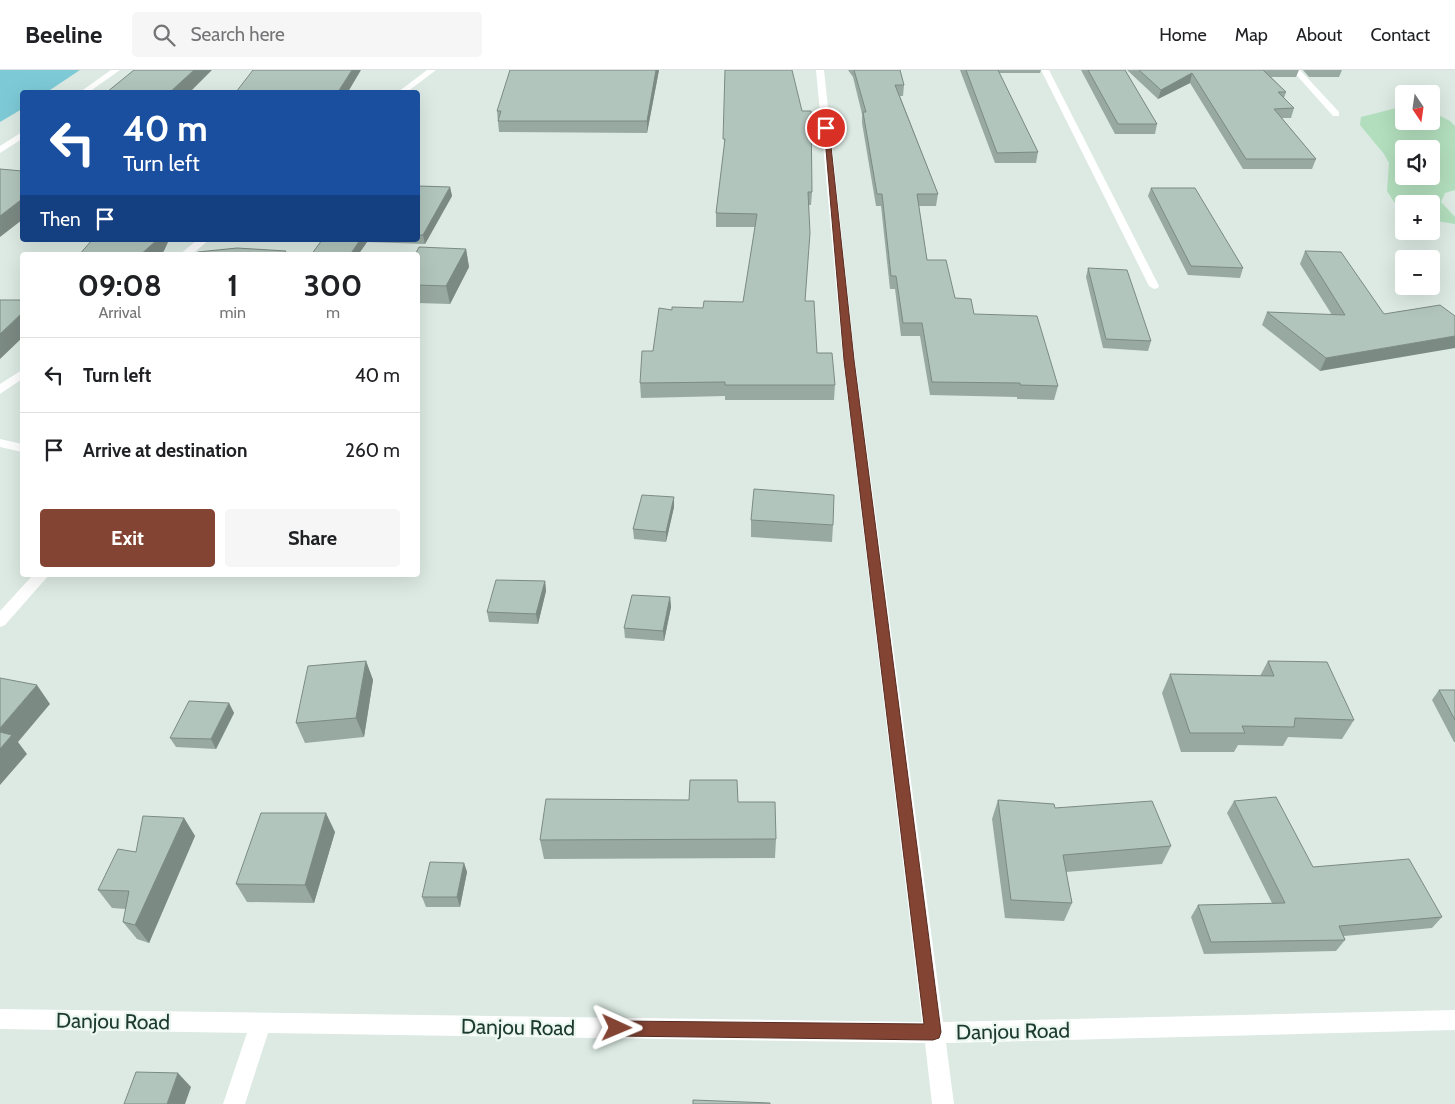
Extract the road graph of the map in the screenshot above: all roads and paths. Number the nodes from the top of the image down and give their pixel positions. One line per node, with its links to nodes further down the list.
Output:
1 (116, 70): 6 (street)
2 (432, 70): 7 (street)
3 (820, 70): 23 (street)
4 (1045, 70): 13 (street)
5 (1296, 70): 8 (street)
6 (87, 90)
7 (405, 90)
8 (1336, 114)
9 (20, 136): 10 (street)
10 (0, 150)
11 (201, 242): 12 (street)
12 (188, 252)
13 (1154, 286)
14 (20, 375): 15 (street)
15 (0, 390)
16 (0, 443): 17 (street)
17 (20, 448)
18 (40, 577): 19 (street)
19 (0, 621)
20 (0, 1019): 22 (street, Danjou Road)
21 (1455, 1020): 23 (street, Danjou Road)
22 (261, 1024): 23 (street, Danjou Road); 24 (street)
23 (933, 1032): 25 (street)
24 (234, 1104)
25 (943, 1104)

